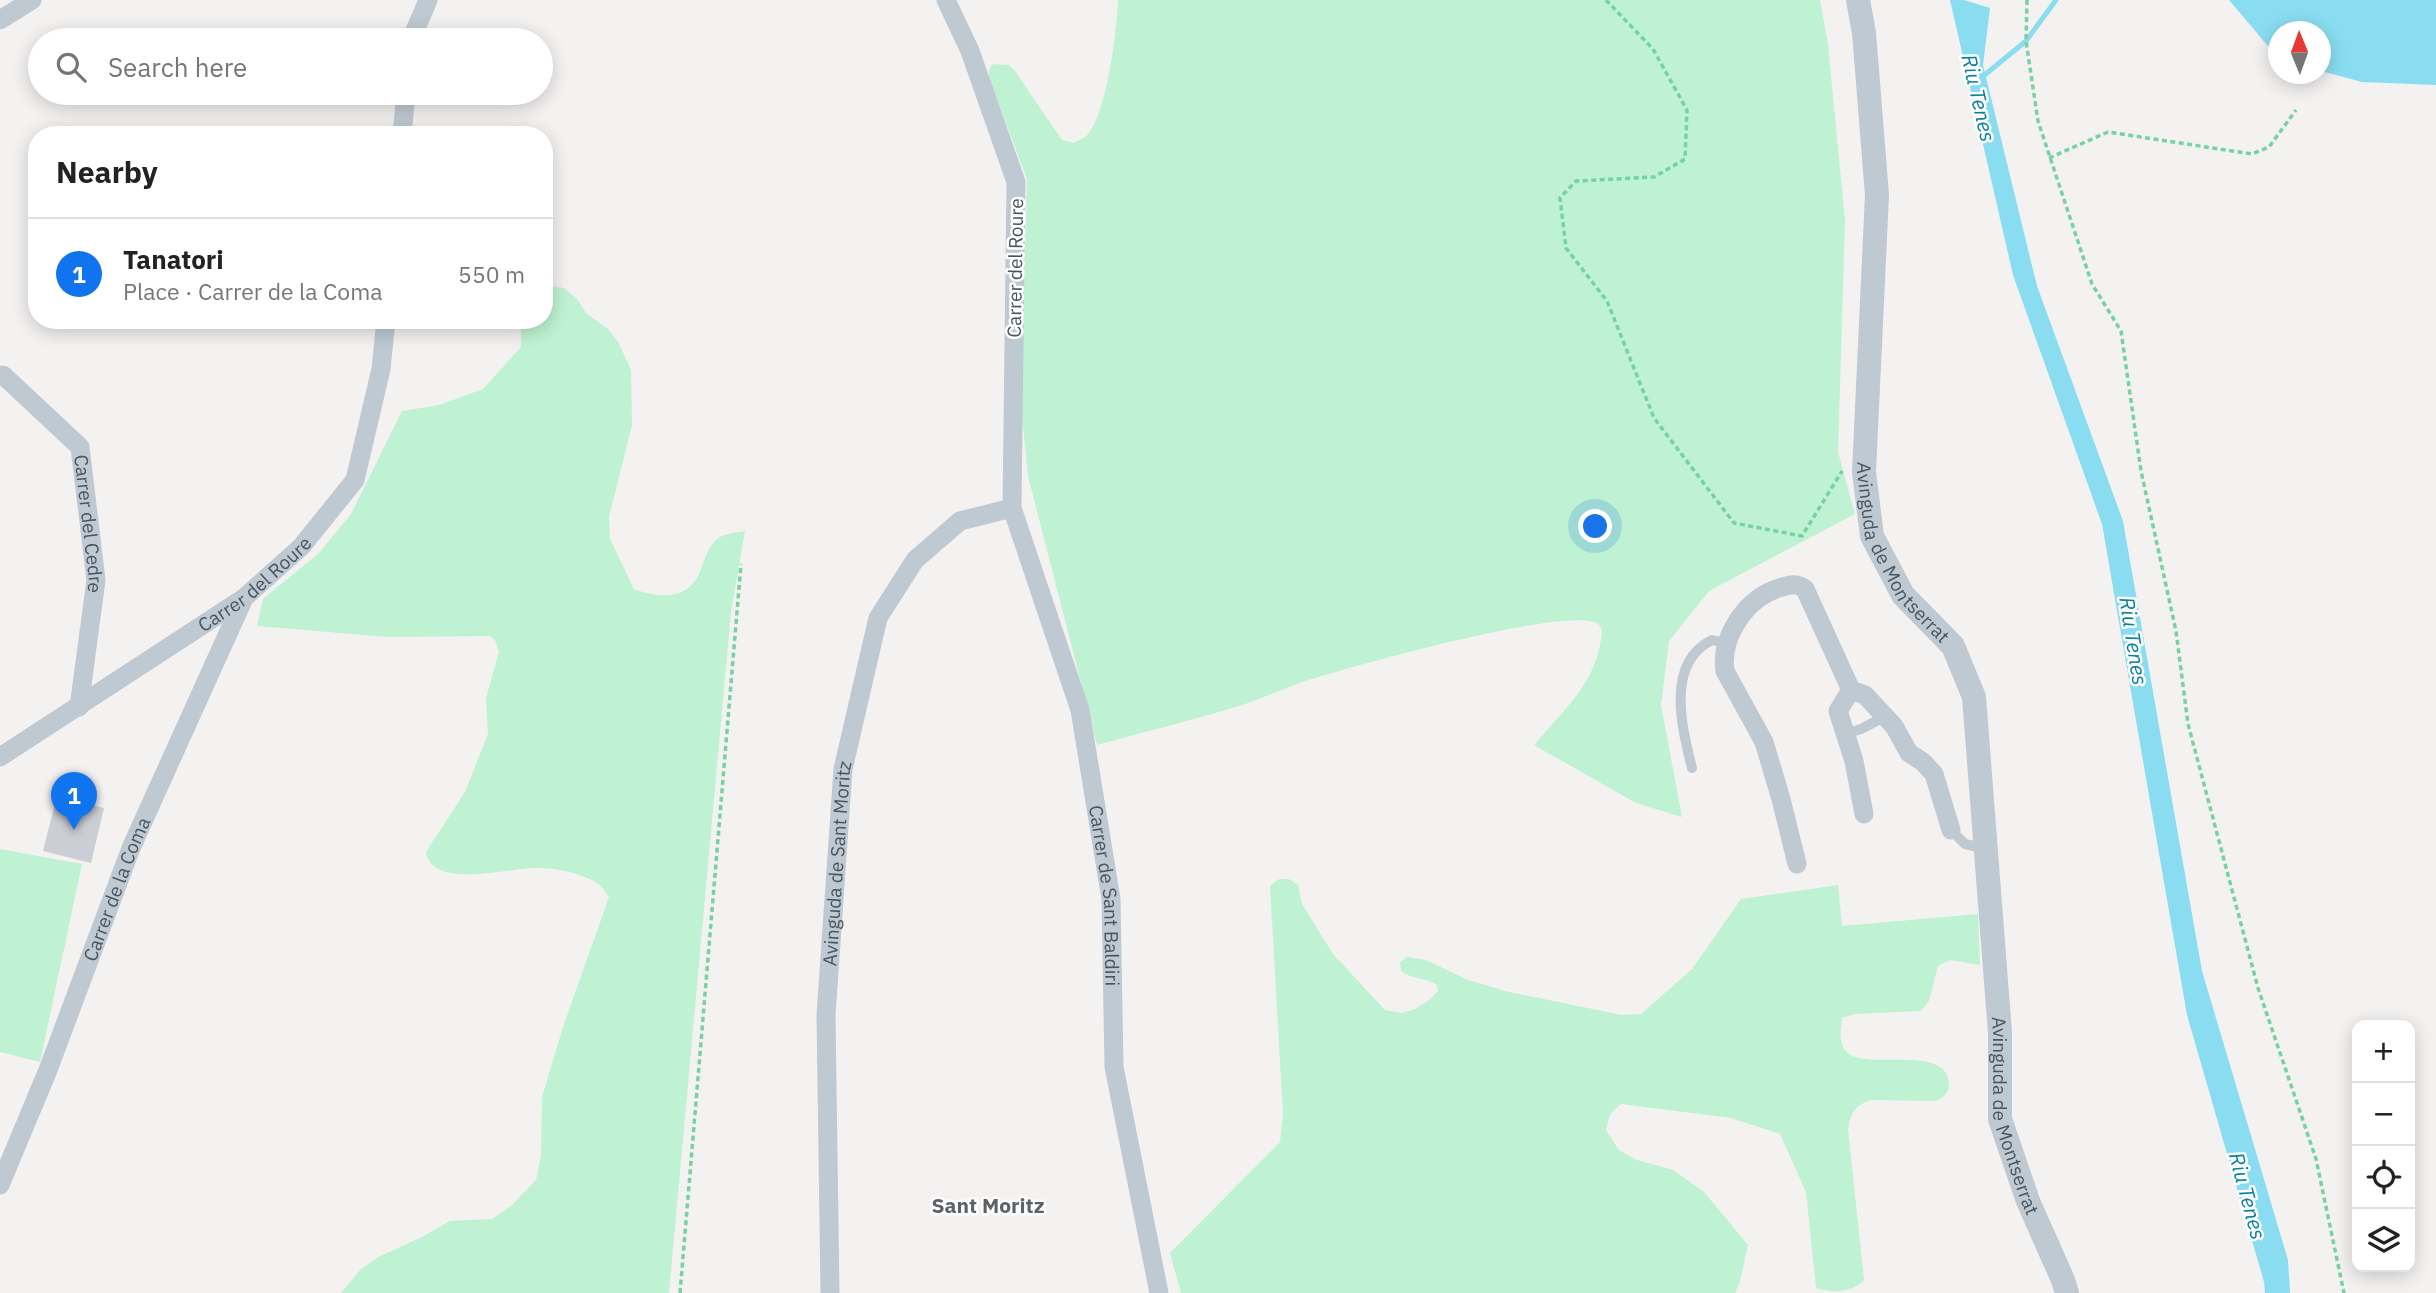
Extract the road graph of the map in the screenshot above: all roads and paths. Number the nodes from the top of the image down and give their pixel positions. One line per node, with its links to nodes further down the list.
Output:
1 (32, 0): 7 (street)
2 (428, 0): 8 (street)
3 (946, 0): 16 (street, Carrer del Roure)
4 (1606, 0): 15 (path)
5 (1858, 0): 28 (street, Avinguda de Montserrat)
6 (2027, 0): 12 (path)
7 (0, 20)
8 (416, 28)
9 (405, 105): 11 (street)
10 (2296, 110): 12 (path)
11 (403, 126)
12 (2049, 158): 35 (path)
13 (385, 329): 18 (street, Carrer del Roure)
14 (0, 376): 21 (street, Carrer del Cedre)
15 (1845, 478)
16 (1012, 508): 32 (street, Avinguda de Sant Moritz); 33 (street, Carrer de Sant Baldiri)
17 (741, 565): 31 (path)
18 (244, 598): 21 (street, Carrer del Roure); 30 (street, Carrer de la Coma)
19 (1728, 644): 20 (street); 25 (lane); 29 (street)
20 (1851, 690): 22 (street); 23 (street)
21 (79, 707): 24 (street, Carrer del Roure)
22 (1886, 716): 23 (lane); 27 (street)
23 (1844, 734): 26 (street)
24 (0, 757)
25 (1692, 768)
26 (1864, 814)
27 (1951, 830): 28 (lane)
28 (1987, 849): 34 (street, Avinguda de Montserrat)
29 (1797, 864)
30 (0, 1185)
31 (680, 1293)
32 (830, 1293)
33 (1159, 1293)
34 (2067, 1293)
35 (2344, 1293)

